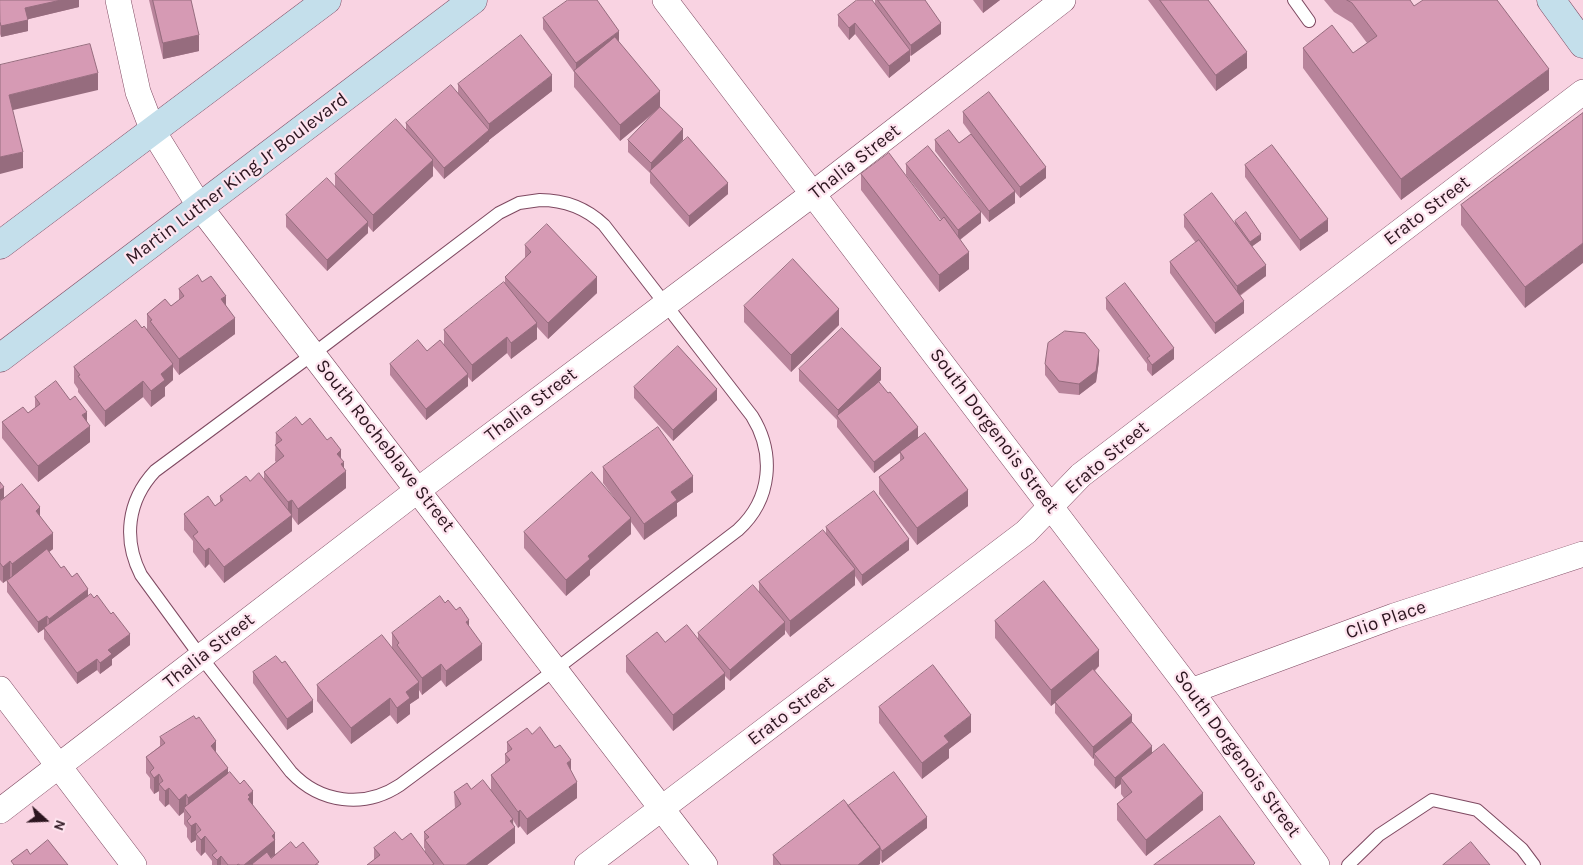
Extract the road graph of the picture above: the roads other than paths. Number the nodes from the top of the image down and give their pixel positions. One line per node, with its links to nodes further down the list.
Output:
1 (118, 0): 11 (street, South Rocheblave Street)
2 (327, 0): 11 (street)
3 (473, 0): 13 (street, Martin Luther King Jr Boulevard)
4 (665, 0): 12 (street, South Dorgenois Street)
5 (1063, 0): 12 (street, Thalia Street)
6 (1294, 0): 8 (lane)
7 (1551, 0): 9 (street)
8 (1309, 21)
9 (1583, 44)
10 (1583, 92): 21 (street, Erato Street)
11 (153, 131): 13 (street, South Rocheblave Street); 14 (street)
12 (814, 193): 17 (street, Thalia Street); 21 (street, South Dorgenois Street)
13 (200, 207): 18 (street, South Rocheblave Street); 19 (street, Martin Luther King Jr Boulevard)
14 (34, 220): 15 (street); 16 (street)
15 (0, 227)
16 (0, 245)
17 (665, 305): 18 (lane); 20 (street, Thalia Street); 24 (lane)
18 (314, 354): 20 (street, South Rocheblave Street); 23 (lane)
19 (0, 358)
20 (418, 490): 23 (street, Thalia Street); 24 (street, South Rocheblave Street)
21 (1051, 506): 26 (street, South Dorgenois Street); 28 (street, Erato Street)
22 (1583, 554): 26 (street, Clio Place)
23 (201, 657): 24 (lane); 27 (street, Thalia Street)
24 (556, 669): 28 (street, South Rocheblave Street)
25 (0, 690): 27 (street)
26 (1191, 691): 33 (street, South Dorgenois Street)
27 (59, 767): 29 (street, Thalia Street); 30 (street)
28 (662, 808): 31 (street, Erato Street); 32 (street, South Rocheblave Street)
29 (0, 811)
30 (134, 865)
31 (587, 865)
32 (706, 865)
33 (1317, 865)
34 (1348, 865): 35 (lane)
35 (1534, 865)

